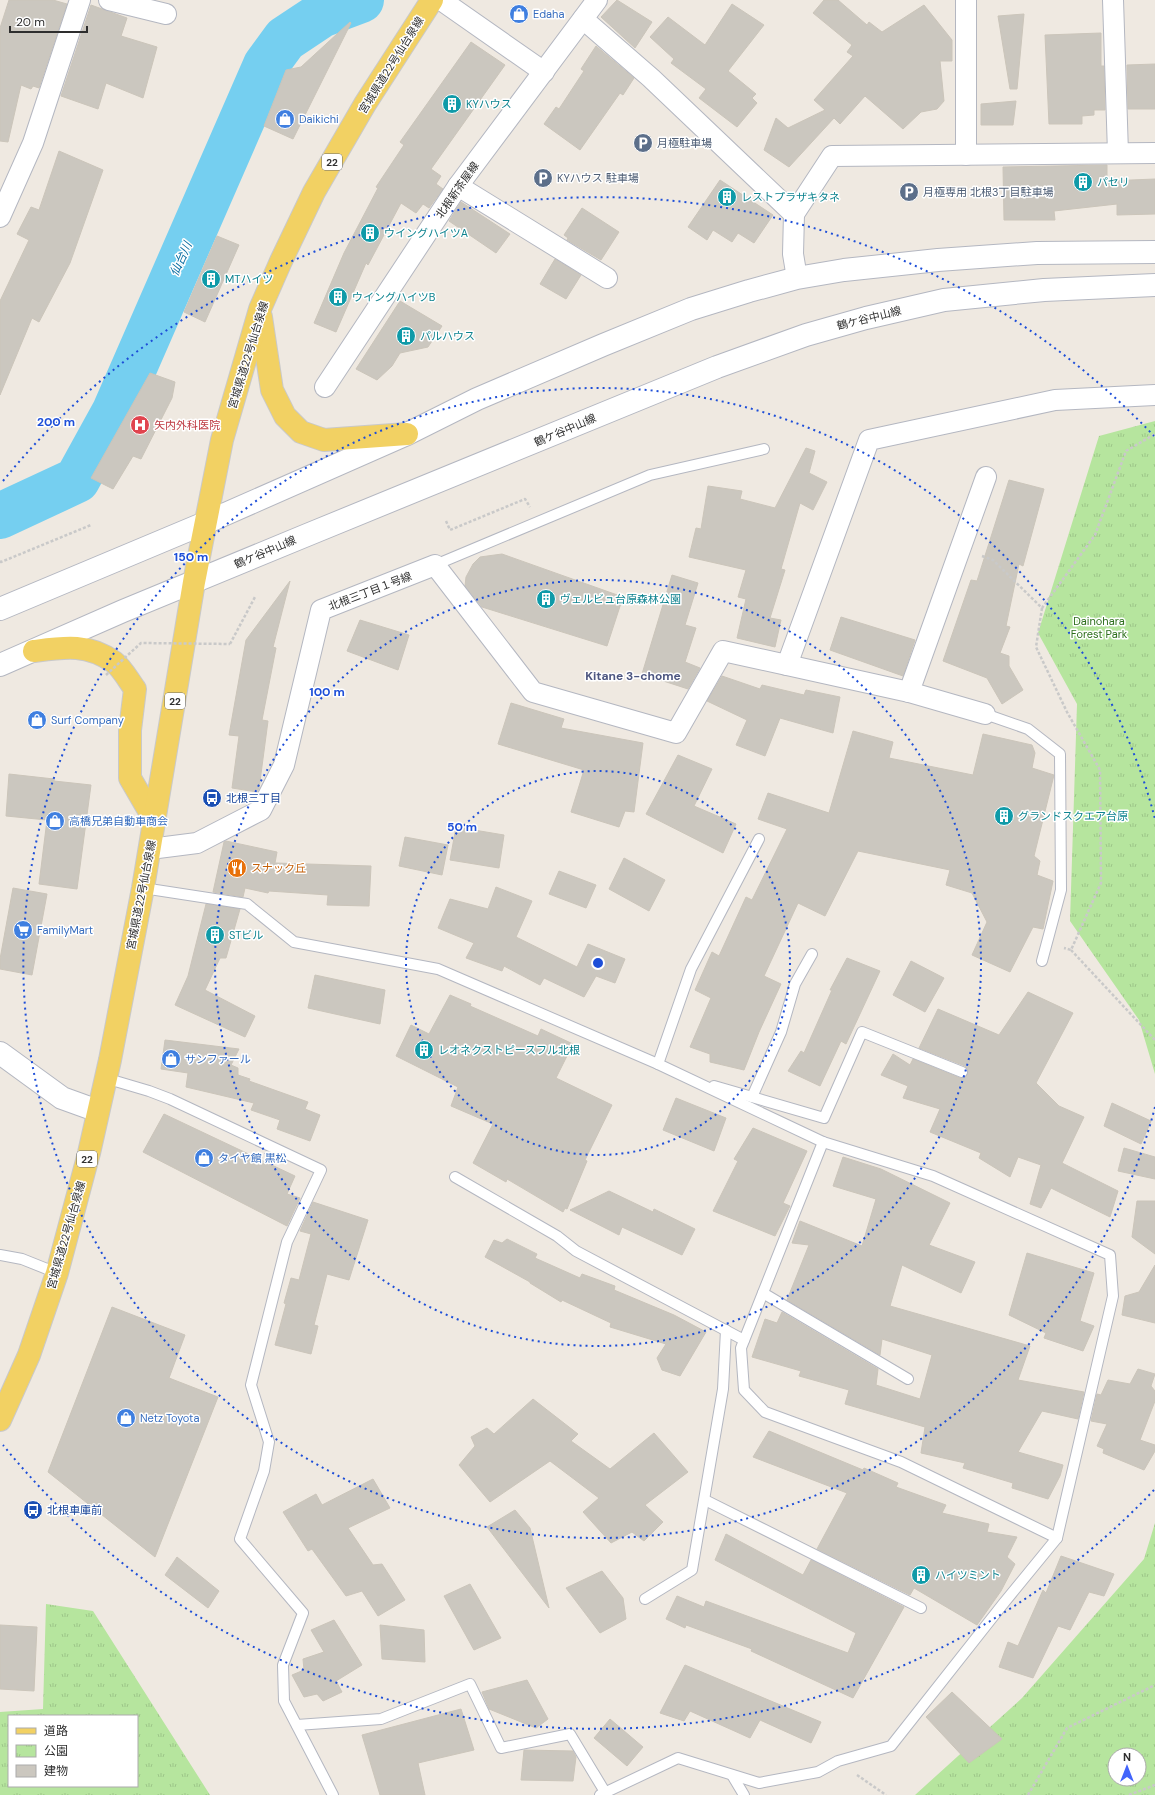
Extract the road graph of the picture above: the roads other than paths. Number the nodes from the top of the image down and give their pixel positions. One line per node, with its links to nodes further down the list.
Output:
1 (80, 0): 16 (street)
2 (110, 0): 8 (street)
3 (432, 0): 21 (main road, 宮城県道22号仙台泉線 / 22)
4 (440, 0): 10 (street)
5 (598, 0): 9 (street, 北根新茶屋線)
6 (966, 0): 13 (street)
7 (1113, 0): 11 (street)
8 (166, 14)
9 (583, 19): 10 (street, 北根新茶屋線); 15 (street)
10 (544, 72): 14 (street, 北根新茶屋線)
11 (1118, 153): 12 (street); 13 (street)
12 (1155, 153)
13 (966, 155): 15 (street)
14 (458, 186): 18 (street); 22 (street, 北根新茶屋線)
15 (794, 214): 19 (street)
16 (0, 217)
17 (1155, 252): 19 (street)
18 (607, 278)
19 (797, 278): 24 (street)
20 (1155, 285): 29 (street, 鶴ケ谷中山線)
21 (260, 310): 24 (main road); 27 (main road, 宮城県道22号仙台泉線 / 22)
22 (325, 387)
23 (1155, 395): 33 (street)
24 (407, 434): 27 (street)
25 (764, 449): 28 (lane)
26 (986, 478): 34 (street)
27 (205, 522): 29 (main road, 宮城県道22号仙台泉線 / 22); 30 (street)
28 (435, 566): 33 (street); 38 (street, 北根三丁目１号線)
29 (194, 582): 31 (street, 鶴ケ谷中山線); 36 (main road, 宮城県道22号仙台泉線 / 22)
30 (0, 609)
31 (34, 651): 32 (street, 鶴ケ谷中山線); 36 (main road)
32 (0, 665)
33 (787, 665): 34 (street)
34 (908, 692): 35 (street)
35 (985, 714): 41 (lane)
36 (155, 821): 38 (main road, 宮城県道22号仙台泉線 / 22)
37 (759, 838): 43 (lane)
38 (150, 849): 39 (main road, 宮城県道22号仙台泉線 / 22)
39 (143, 888): 43 (lane); 46 (main road, 宮城県道22号仙台泉線 / 22)
40 (812, 954): 47 (lane)
41 (1042, 961)
42 (0, 1053): 48 (street)
43 (658, 1064): 45 (lane)
44 (962, 1072): 47 (lane)
45 (684, 1077): 47 (lane); 49 (lane)
46 (105, 1078): 48 (main road, 宮城県道22号仙台泉線 / 22); 62 (lane)
47 (752, 1097)
48 (98, 1111): 52 (main road, 宮城県道22号仙台泉線 / 22)
49 (823, 1142): 53 (lane); 59 (lane)
50 (455, 1178): 54 (lane)
51 (0, 1255): 52 (lane)
52 (57, 1273): 57 (main road, 宮城県道22号仙台泉線 / 22)
53 (763, 1293): 55 (lane); 56 (lane)
54 (726, 1330): 55 (lane); 58 (lane)
55 (744, 1340): 59 (lane)
56 (908, 1380)
57 (0, 1420)
58 (705, 1500): 60 (lane); 61 (lane)
59 (1057, 1538): 63 (lane)
60 (645, 1599)
61 (921, 1608)
62 (297, 1725): 64 (lane); 65 (lane)
63 (732, 1775): 64 (lane); 66 (lane)
64 (602, 1794)
65 (333, 1795)
66 (744, 1795)

